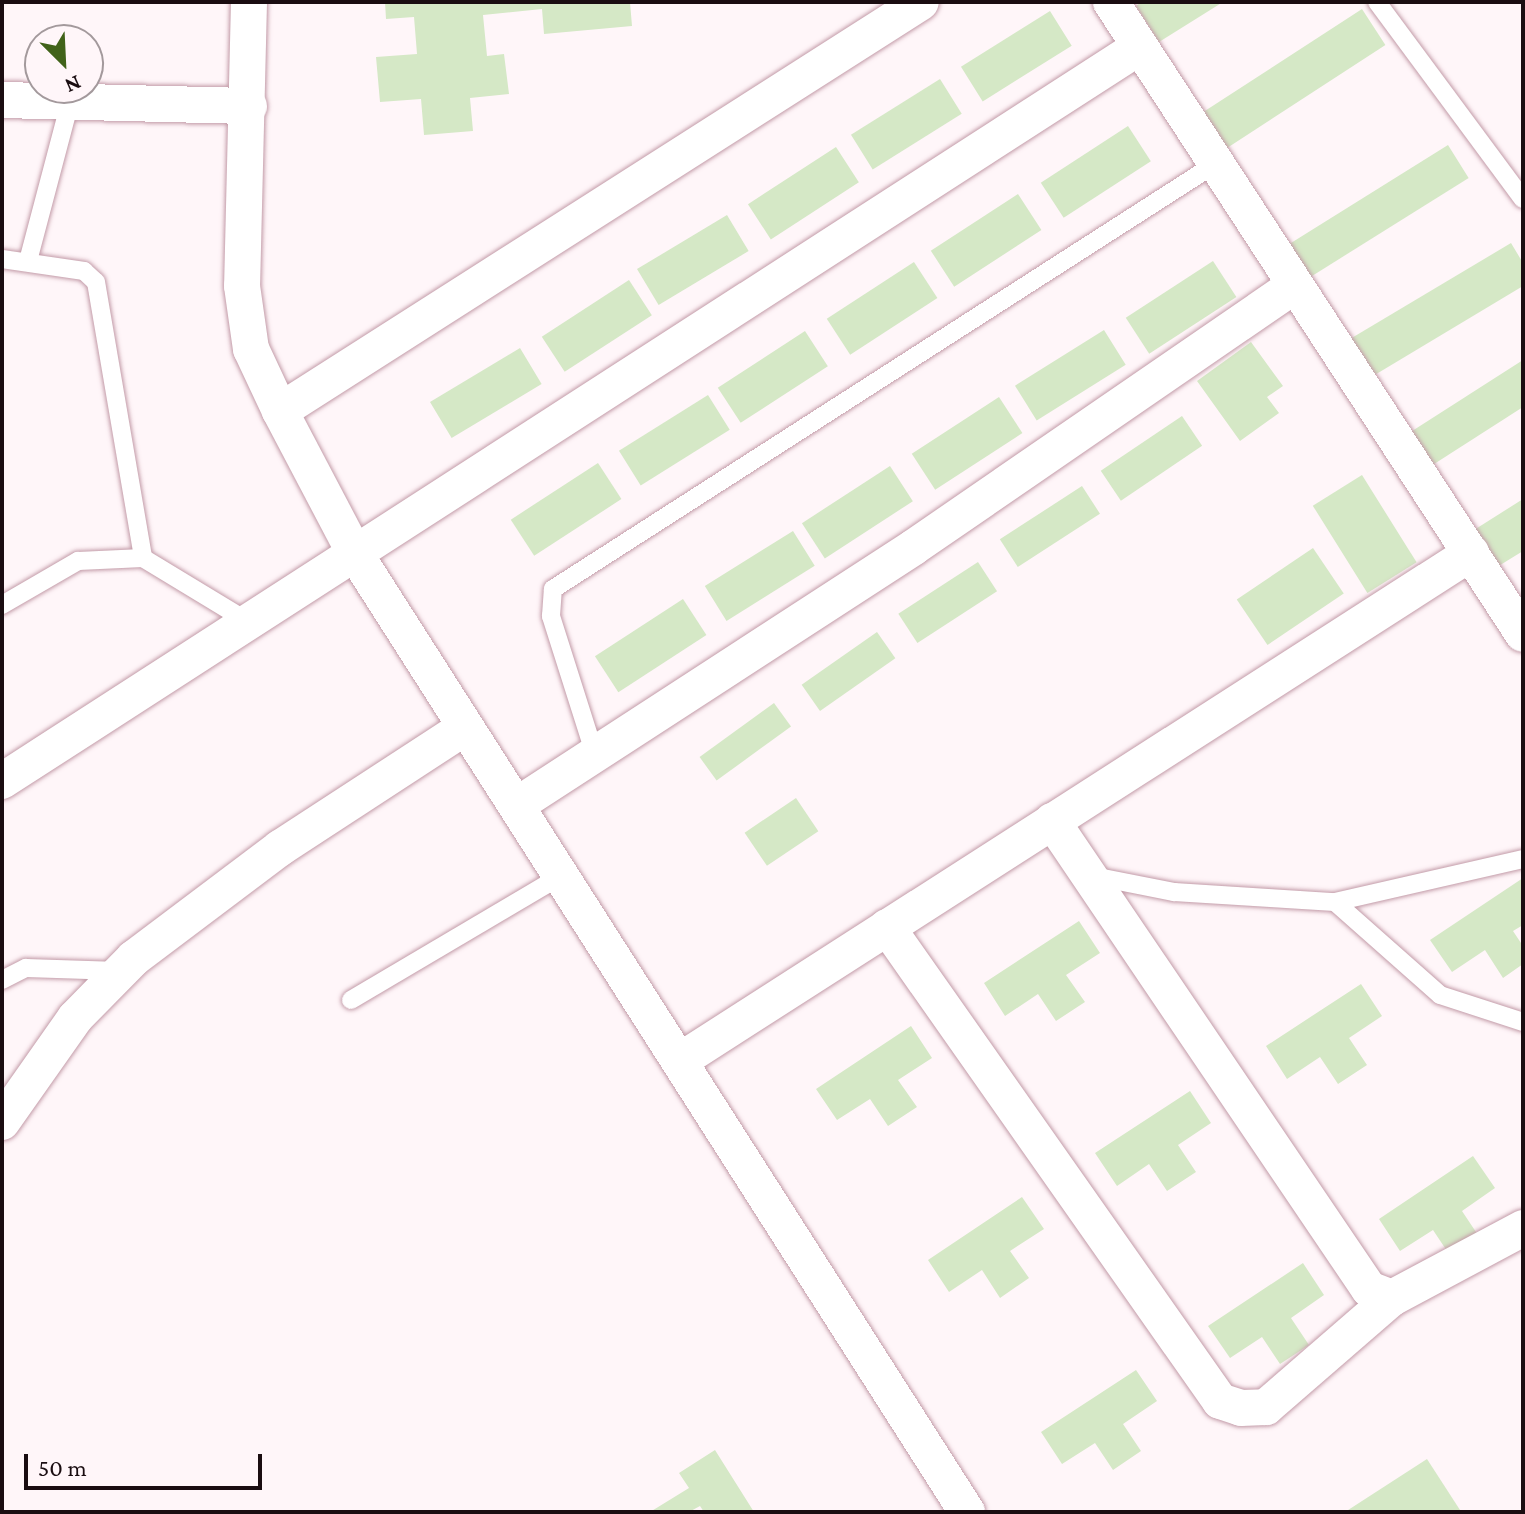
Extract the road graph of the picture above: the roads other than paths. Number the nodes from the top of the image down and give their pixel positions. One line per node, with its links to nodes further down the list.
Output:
1 (249, 2): 10 (street)
2 (921, 2): 16 (street)
3 (1111, 2): 5 (street)
4 (1377, 2): 12 (lane)
5 (1139, 47): 11 (street); 17 (street)
6 (2, 100): 7 (street)
7 (24, 101)
8 (104, 103): 10 (street)
9 (69, 104): 14 (lane)
10 (249, 106): 16 (street)
11 (1215, 164): 15 (street); 24 (lane)
12 (1523, 199)
13 (2, 259): 14 (lane)
14 (28, 261): 19 (lane)
15 (1294, 286): 18 (street); 24 (street)
16 (280, 411): 17 (street)
17 (354, 552): 21 (street); 23 (street)
18 (1471, 553): 22 (street); 27 (street)
19 (143, 558): 20 (lane); 21 (lane)
20 (2, 605)
21 (247, 621): 25 (street)
22 (1523, 634)
23 (464, 728): 26 (street); 33 (street)
24 (595, 755): 26 (street)
25 (2, 781)
26 (517, 805): 29 (street)
27 (1052, 821): 30 (street); 32 (street)
28 (1523, 859): 31 (lane)
29 (562, 875): 35 (lane); 37 (street)
30 (1088, 875): 31 (lane); 40 (street)
31 (1335, 902): 36 (lane)
32 (887, 927): 37 (street); 40 (street)
33 (121, 971): 34 (lane); 38 (street)
34 (2, 980)
35 (351, 1000)
36 (1523, 1022)
37 (681, 1060): 41 (street)
38 (2, 1122)
39 (1523, 1228): 40 (street)
40 (1392, 1298)
41 (967, 1512)

